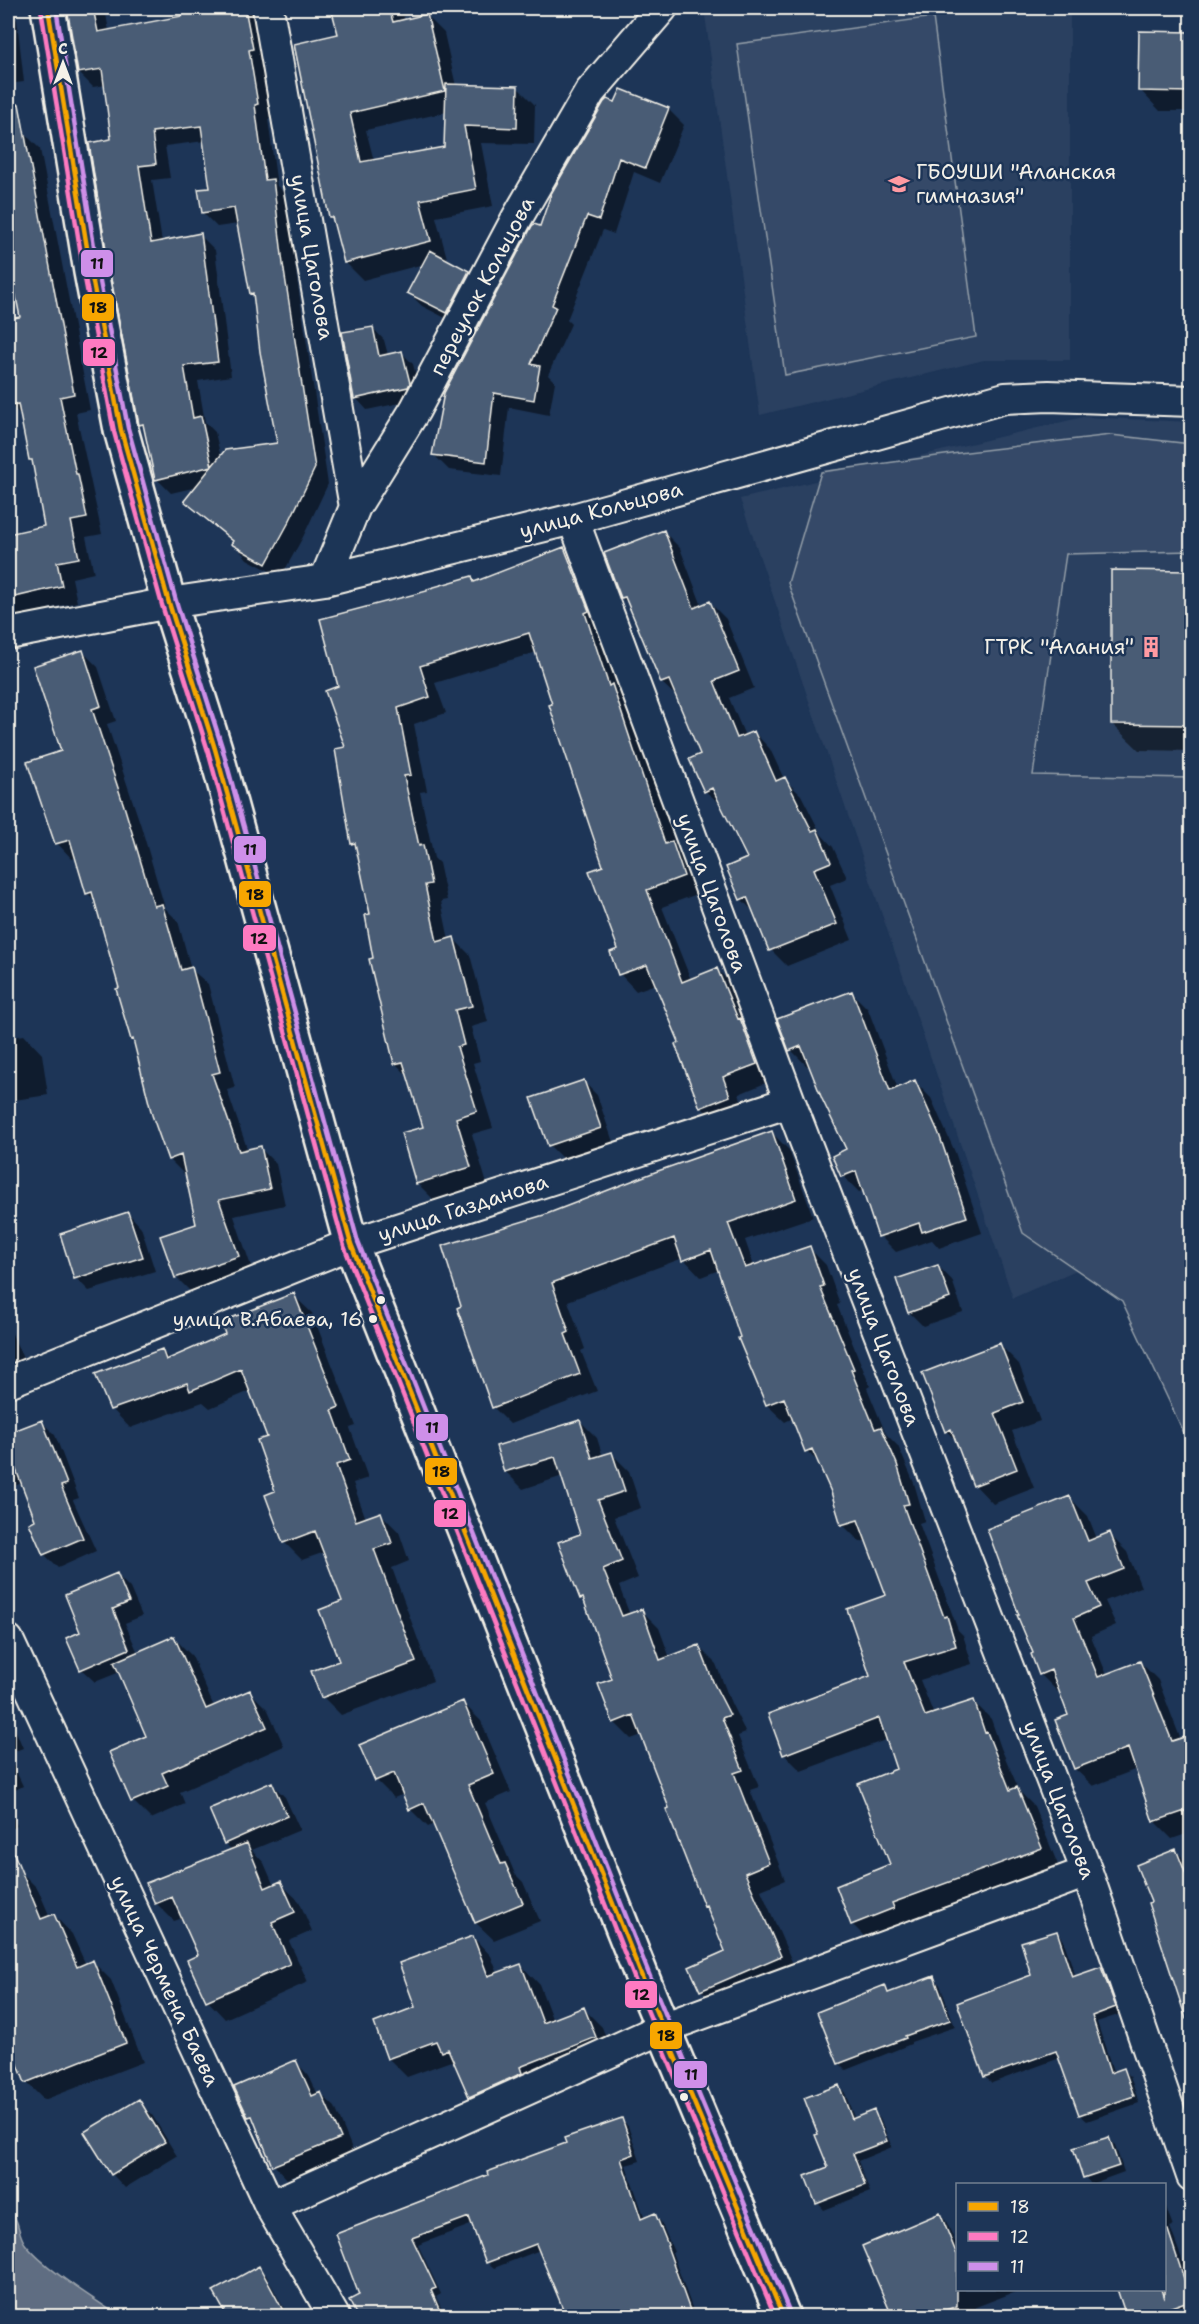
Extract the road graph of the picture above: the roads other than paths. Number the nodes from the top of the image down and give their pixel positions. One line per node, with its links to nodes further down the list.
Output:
1 (48, 8): 8 (main road)
2 (268, 8): 5 (street, улица Цаголова)
3 (662, 8): 5 (street, переулок Кольцова)
4 (1191, 401): 6 (street, улица Кольцова)
5 (355, 507): 7 (street, переулок Кольцова)
6 (573, 519): 7 (street, улица Кольцова); 10 (street, улица Цаголова)
7 (325, 580): 8 (street, улица Кольцова)
8 (169, 603): 9 (street, улица Кольцова); 11 (main road)
9 (8, 634)
10 (790, 1102): 11 (street, улица Газданова); 14 (street, улица Цаголова)
11 (351, 1244): 12 (street, улица Газданова); 15 (main road)
12 (8, 1382)
13 (8, 1640): 17 (street, улица Чермена Баева)
14 (1087, 1872): 15 (street); 16 (street, улица Цаголова)
15 (663, 2028): 17 (street); 19 (main road)
16 (1191, 2176)
17 (270, 2206): 18 (street, улица Чермена Баева)
18 (334, 2316)
19 (783, 2316)

